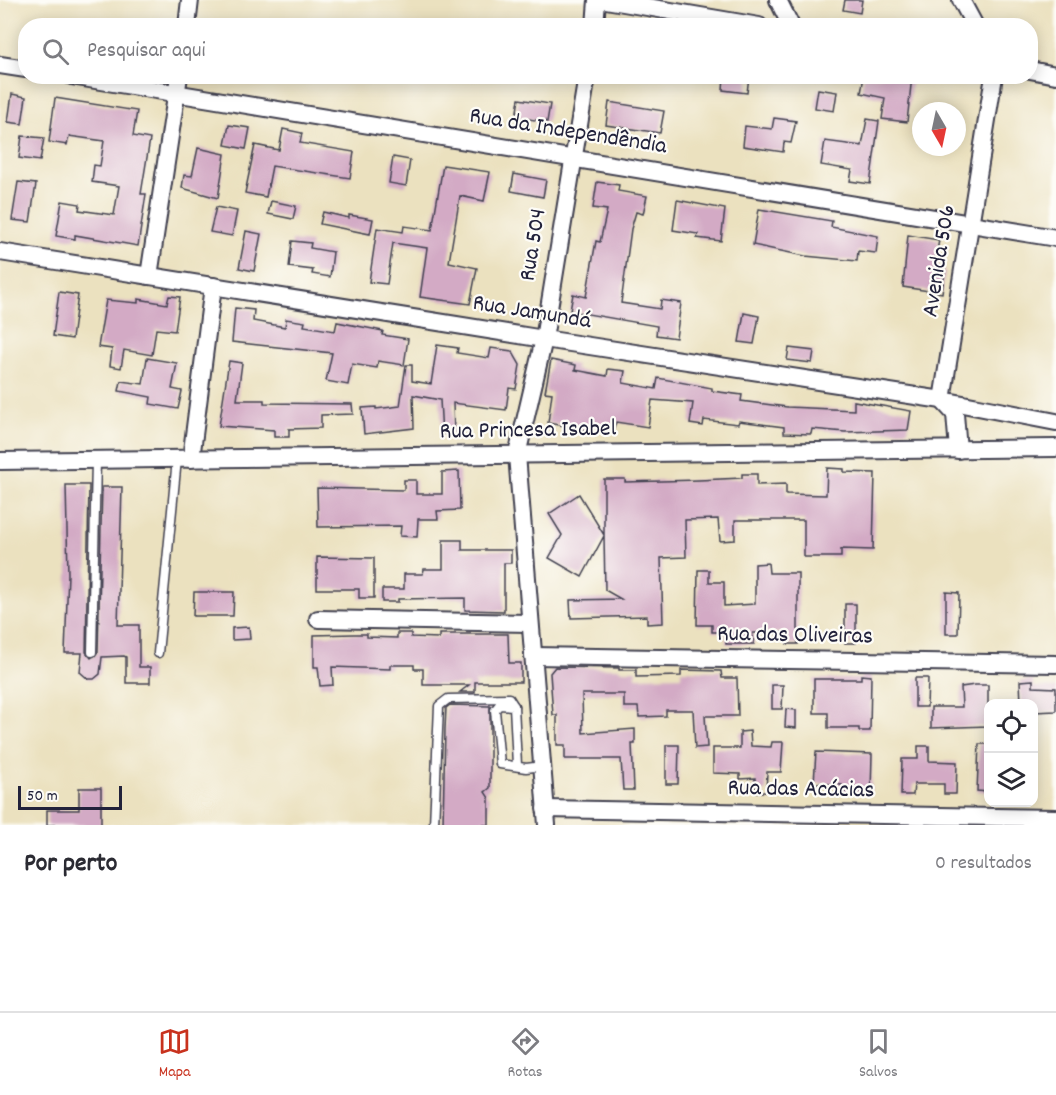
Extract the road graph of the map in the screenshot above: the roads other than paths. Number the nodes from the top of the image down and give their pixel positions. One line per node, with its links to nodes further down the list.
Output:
1 (190, 0): 6 (street)
2 (597, 0): 7 (street)
3 (606, 0): 8 (street)
4 (778, 0): 9 (street)
5 (961, 0): 10 (street)
6 (188, 18)
7 (596, 18)
8 (712, 18)
9 (787, 18)
10 (971, 18)
11 (0, 65): 12 (street)
12 (18, 68)
13 (1038, 72): 14 (street)
14 (1056, 75)
15 (118, 84): 19 (street, Rua da Independêndia)
16 (178, 84): 19 (street)
17 (586, 84): 20 (street, Rua 504)
18 (993, 84): 21 (street, Avenida 506)
19 (176, 94): 20 (street, Rua da Independêndia); 24 (street)
20 (573, 157): 21 (street, Rua da Independêndia); 26 (street, Rua 504)
21 (971, 224): 22 (street, Rua da Independêndia); 27 (street, Avenida 506)
22 (1056, 238)
23 (0, 252): 24 (street, Rua Jamundá)
24 (149, 276): 25 (street, Rua Jamundá)
25 (213, 286): 26 (street, Rua Jamundá); 32 (street)
26 (544, 339): 27 (street, Rua Jamundá); 31 (street, Rua 504)
27 (942, 400): 28 (street, Rua Jamundá); 30 (street)
28 (1056, 422)
29 (1056, 448): 30 (street, Rua Princesa Isabel)
30 (958, 450): 31 (street, Rua Princesa Isabel)
31 (517, 455): 32 (street, Rua Princesa Isabel); 36 (street, Rua 504)
32 (184, 459): 33 (street, Rua Princesa Isabel); 38 (lane)
33 (96, 460): 34 (street, Rua Princesa Isabel); 37 (lane)
34 (0, 461)
35 (318, 619): 36 (street)
36 (530, 623): 39 (street, Rua 504)
37 (92, 652)
38 (158, 653)
39 (533, 656): 40 (street, Rua das Oliveiras); 45 (street, Rua 504)
40 (1056, 664)
41 (489, 699): 42 (lane); 43 (lane); 48 (lane)
42 (514, 706): 43 (lane); 44 (lane)
43 (495, 710): 44 (lane)
44 (517, 765): 45 (lane)
45 (543, 766): 46 (street, Rua 504)
46 (546, 817): 47 (street, Rua das Acácias)
47 (1056, 818)
48 (434, 825)

